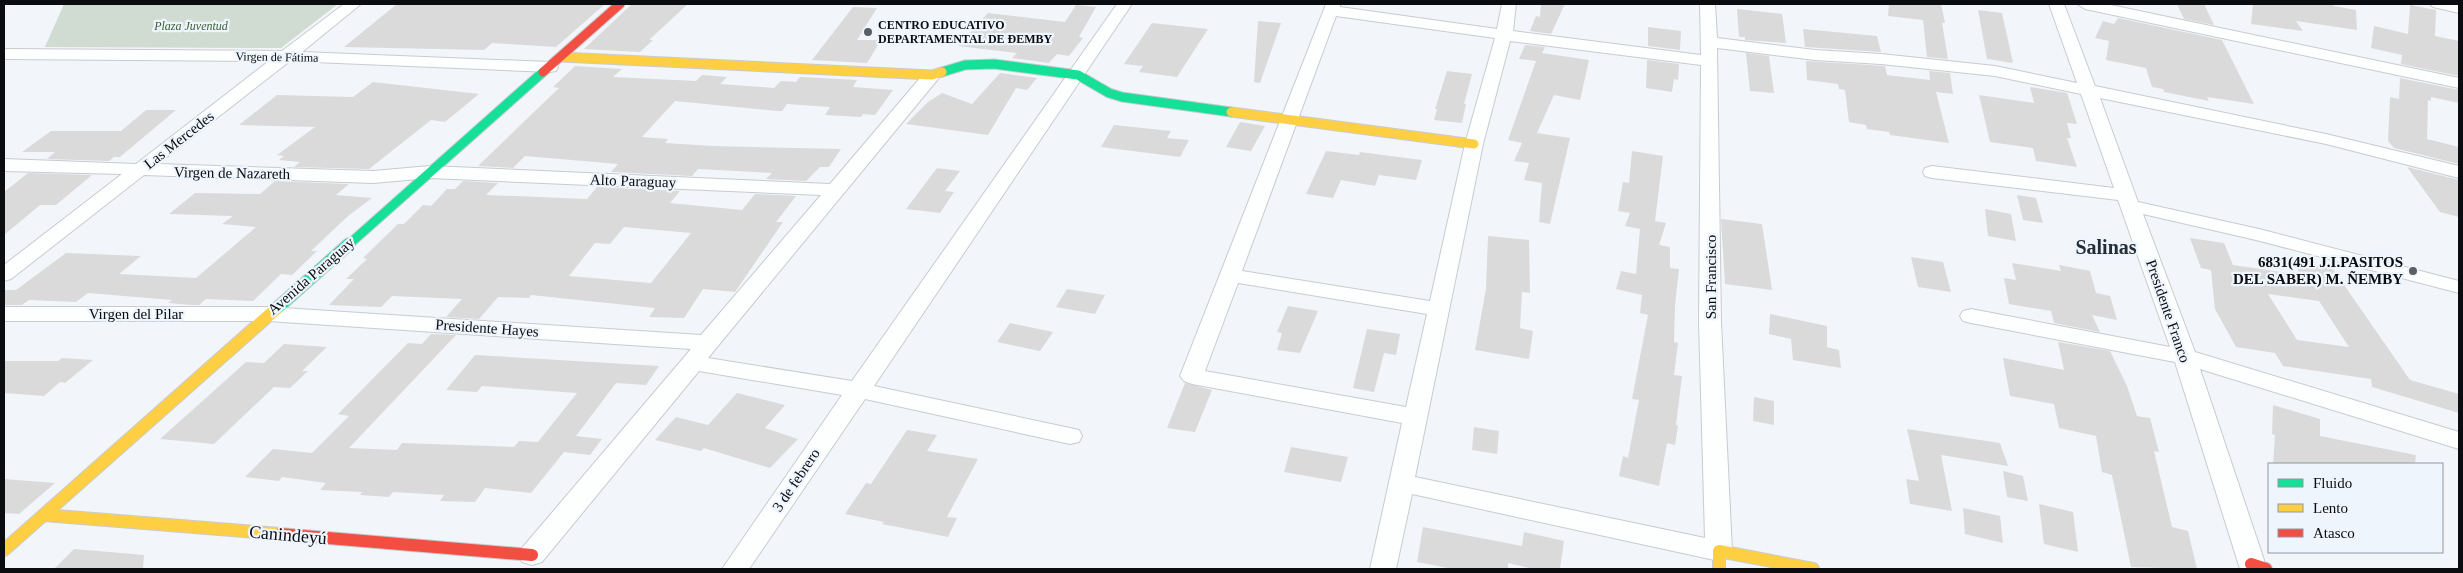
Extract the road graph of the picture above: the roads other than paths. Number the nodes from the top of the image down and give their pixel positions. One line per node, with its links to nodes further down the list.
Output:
1 (353, 4): 14 (street, Las Mercedes)
2 (620, 4): 15 (street, Avenida Paraguay)
3 (1125, 4): 17 (street)
4 (1509, 4): 11 (street)
5 (1708, 4): 12 (street, San Francisco)
6 (2057, 4): 19 (street, Presidente Franco)
7 (2085, 4): 18 (street)
8 (2438, 4): 10 (street)
9 (1331, 7): 11 (street); 20 (street)
10 (2459, 8)
11 (1504, 35): 12 (street); 21 (street)
12 (1710, 51): 19 (street); 46 (street, San Francisco)
13 (4, 54): 14 (street, Virgen de Fátima)
14 (286, 56): 15 (street, Virgen de Fátima); 23 (street, Las Mercedes)
15 (556, 62): 16 (street); 24 (street, Avenida Paraguay)
16 (932, 75): 17 (street); 27 (street)
17 (1078, 75): 20 (street); 39 (street, 3 de febrero)
18 (2459, 83)
19 (2087, 88): 26 (street); 28 (street, Presidente Franco)
20 (1290, 118): 21 (street); 30 (street)
21 (1474, 144): 32 (street)
22 (4, 165): 23 (street, Virgen de Nazareth)
23 (140, 171): 24 (street, Virgen de Nazareth); 29 (street, Las Mercedes)
24 (430, 172): 27 (street, Alto Paraguay); 34 (street, Avenida Paraguay)
25 (1932, 172): 28 (street)
26 (2459, 172)
27 (835, 190): 36 (street)
28 (2130, 201): 31 (street); 37 (street, Presidente Franco)
29 (4, 275)
30 (1230, 275): 32 (street); 40 (street)
31 (2459, 287)
32 (1439, 309): 40 (street)
33 (4, 314): 34 (street, Virgen del Pilar)
34 (268, 314): 36 (street, Presidente Hayes); 44 (street, Avenida Paraguay)
35 (1971, 316): 37 (street)
36 (707, 343): 38 (street)
37 (2185, 357): 42 (street); 48 (street, Presidente Franco)
38 (693, 363): 39 (street); 47 (street)
39 (858, 390): 41 (street); 49 (street, 3 de febrero)
40 (1415, 417): 43 (street)
41 (1070, 436)
42 (2459, 441)
43 (1401, 483): 46 (street); 50 (street)
44 (44, 515): 45 (street, Avenida Paraguay); 47 (street, Canindeyú)
45 (6, 545)
46 (1718, 560): 51 (street)
47 (526, 562)
48 (2257, 567)
49 (735, 569)
50 (1383, 569)
51 (1812, 569)

